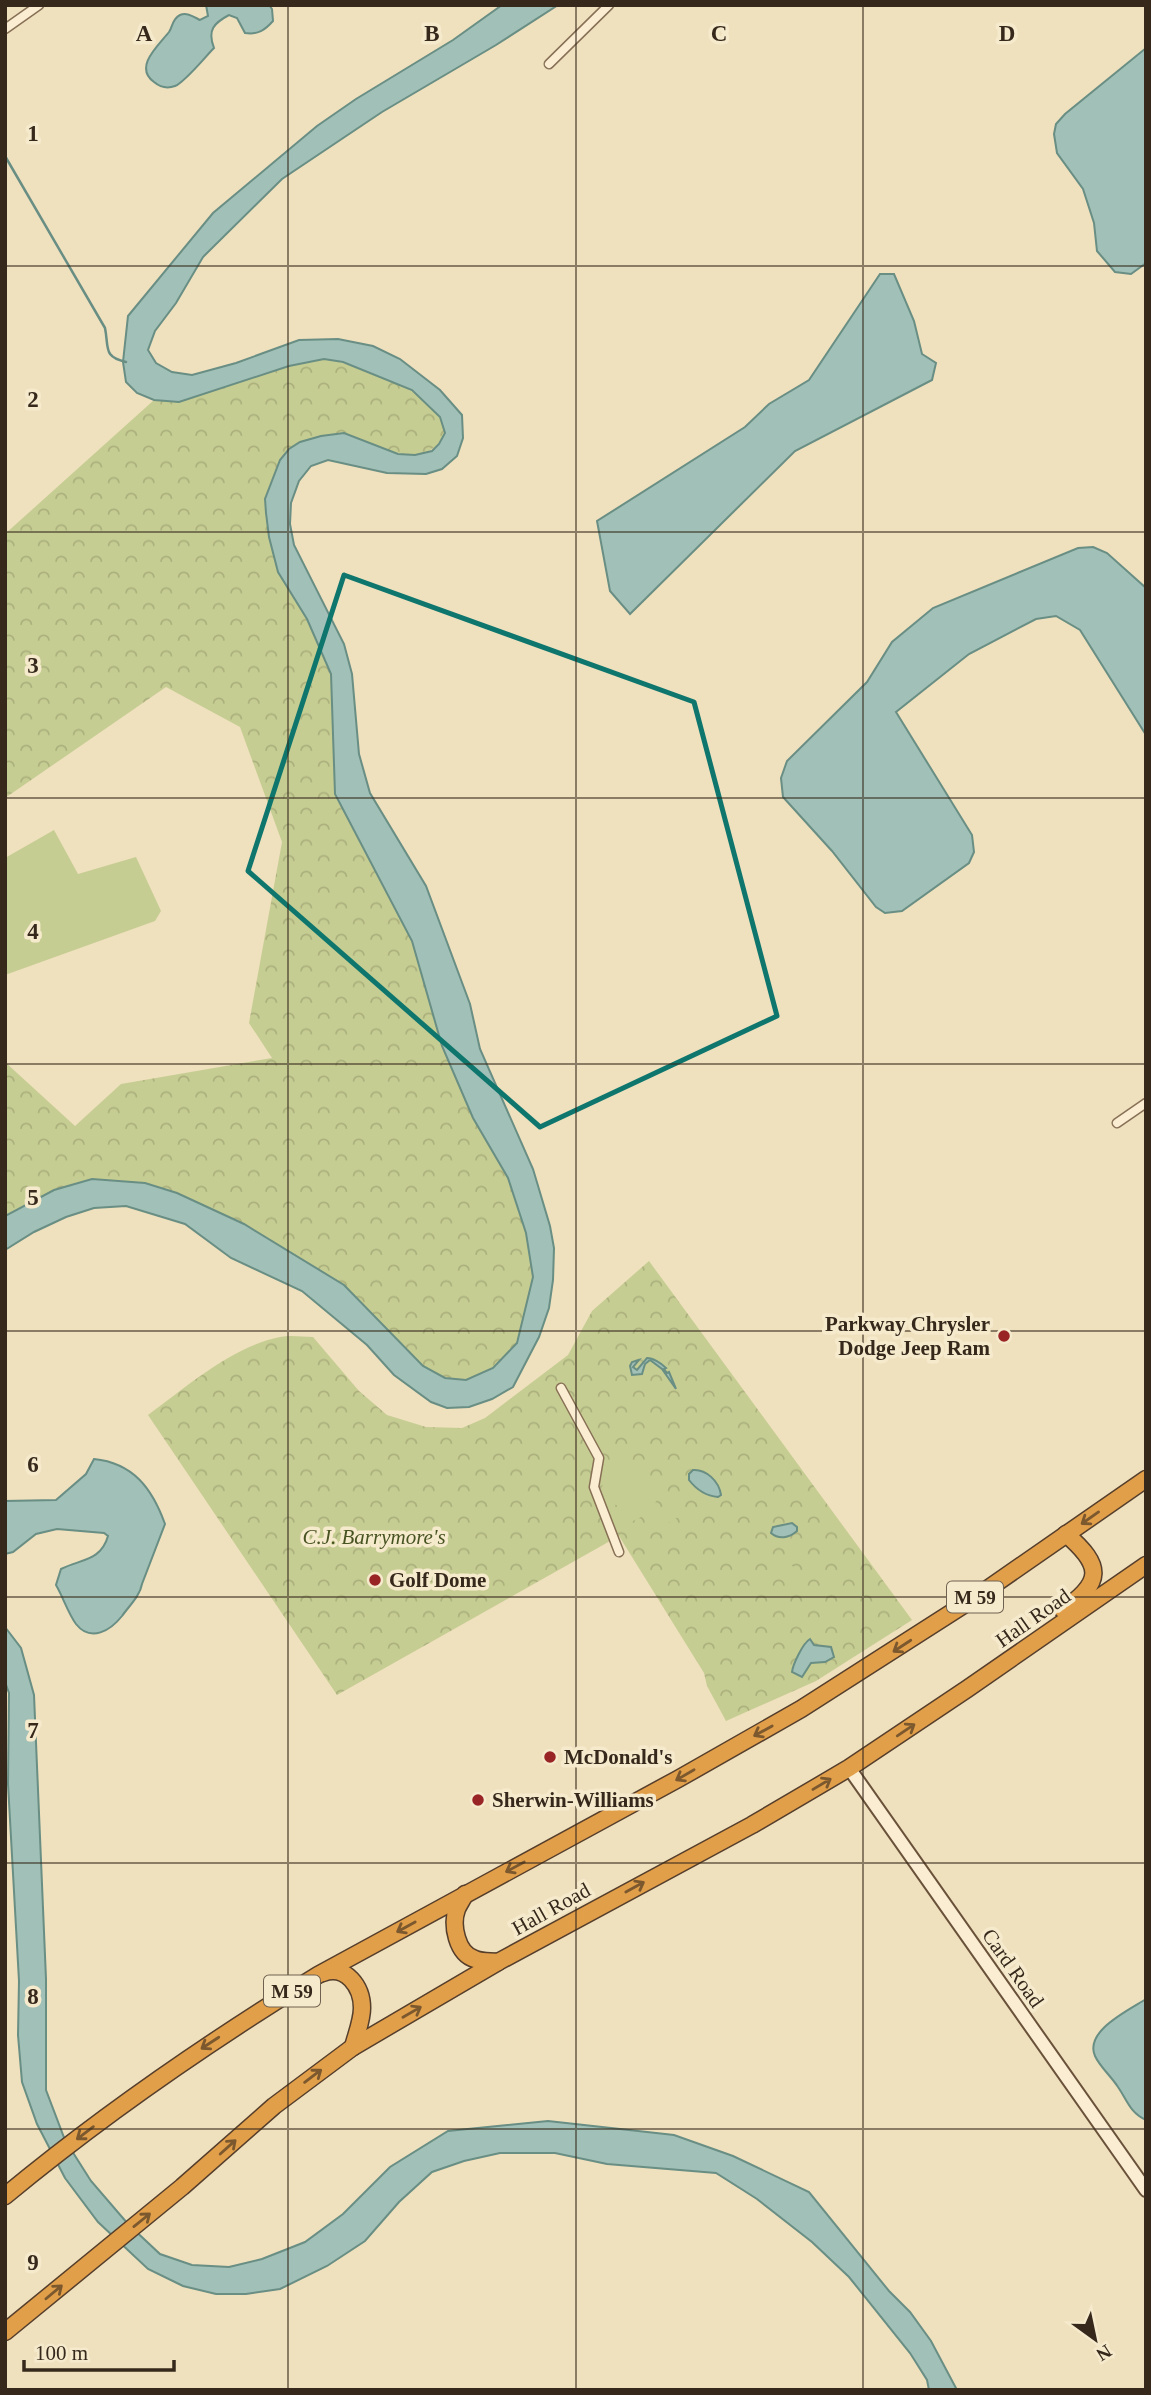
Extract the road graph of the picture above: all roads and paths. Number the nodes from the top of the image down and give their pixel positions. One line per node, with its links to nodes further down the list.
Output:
1 (39, 5): 3 (street)
2 (609, 5): 4 (street)
3 (5, 29)
4 (549, 64)
5 (1146, 1103): 6 (street)
6 (1117, 1123)
7 (561, 1388): 10 (street)
8 (1146, 1479): 9 (highway, M 59, one-way to 9)
9 (1066, 1534): 12 (highway); 14 (highway, M 59, one-way to 14)
10 (619, 1552)
11 (1146, 1565): 12 (highway, Hall Road)
12 (982, 1679): 13 (highway, Hall Road, one-way to 12)
13 (849, 1768): 15 (highway, Hall Road, one-way to 13); 18 (street, Card Road)
14 (465, 1894): 15 (highway); 16 (highway, M 59, one-way to 16)
15 (498, 1962): 17 (highway, Hall Road, one-way to 15)
16 (317, 1975): 17 (highway); 19 (highway, M 59, one-way to 19)
17 (353, 2047): 20 (highway, Hall Road, one-way to 17)
18 (1146, 2190)
19 (5, 2196)
20 (5, 2332)

